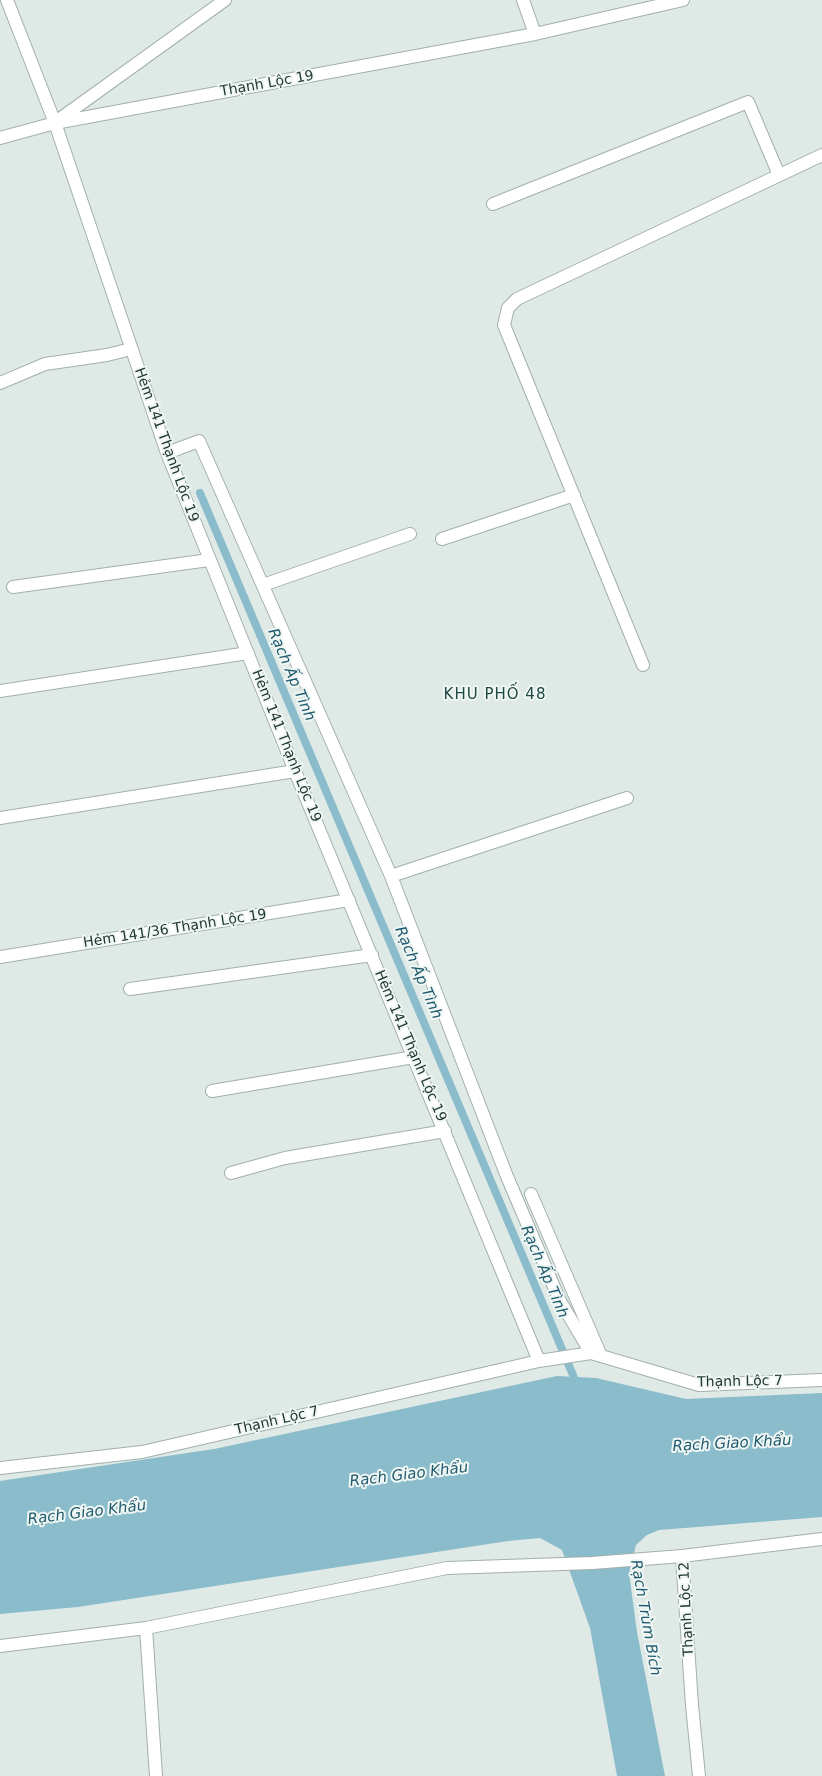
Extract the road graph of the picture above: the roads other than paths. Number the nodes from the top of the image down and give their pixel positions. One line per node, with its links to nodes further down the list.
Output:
1 (7, 0): 6 (street, Hẻm 141 Thạnh Lộc 19)
2 (225, 0): 6 (street)
3 (523, 0): 5 (street)
4 (683, 0): 5 (street, Thạnh Lộc 19)
5 (535, 34): 6 (street, Thạnh Lộc 19)
6 (55, 123): 7 (street, Thạnh Lộc 19); 11 (street, Hẻm 141 Thạnh Lộc 19)
7 (0, 138)
8 (822, 155): 9 (street)
9 (779, 175): 10 (street); 14 (street)
10 (493, 204)
11 (131, 349): 12 (street); 13 (street, Hẻm 141 Thạnh Lộc 19)
12 (0, 383)
13 (167, 453): 17 (street, Hẻm 141 Thạnh Lộc 19); 18 (street)
14 (574, 495): 16 (street); 21 (street)
15 (410, 534): 18 (street)
16 (442, 539)
17 (209, 560): 19 (street); 20 (street, Hẻm 141 Thạnh Lộc 19)
18 (263, 585): 26 (street)
19 (13, 587)
20 (248, 653): 22 (street); 23 (street, Hẻm 141 Thạnh Lộc 19)
21 (643, 665)
22 (0, 691)
23 (295, 771): 25 (street); 27 (street, Hẻm 141 Thạnh Lộc 19)
24 (627, 798): 26 (street)
25 (0, 818)
26 (391, 876): 36 (street)
27 (349, 900): 28 (street, Hẻm 141 Thạnh Lộc 19); 29 (street, Hẻm 141/36 Thạnh Lộc 19)
28 (372, 955): 30 (street); 31 (street, Hẻm 141 Thạnh Lộc 19)
29 (0, 957)
30 (130, 989)
31 (414, 1057): 32 (street); 33 (street, Hẻm 141 Thạnh Lộc 19)
32 (212, 1091)
33 (445, 1132): 34 (street); 37 (street, Hẻm 141 Thạnh Lộc 19)
34 (231, 1172)
35 (531, 1194): 36 (street)
36 (591, 1354): 37 (street, Thạnh Lộc 7); 38 (street, Thạnh Lộc 7)
37 (545, 1361): 39 (street, Thạnh Lộc 7)
38 (822, 1380)
39 (0, 1468)
40 (822, 1539): 41 (street, Thạnh Lộc 12)
41 (682, 1556): 42 (street); 45 (street, Thạnh Lộc 12)
42 (146, 1628): 43 (street); 44 (street)
43 (0, 1646)
44 (156, 1776)
45 (699, 1776)

